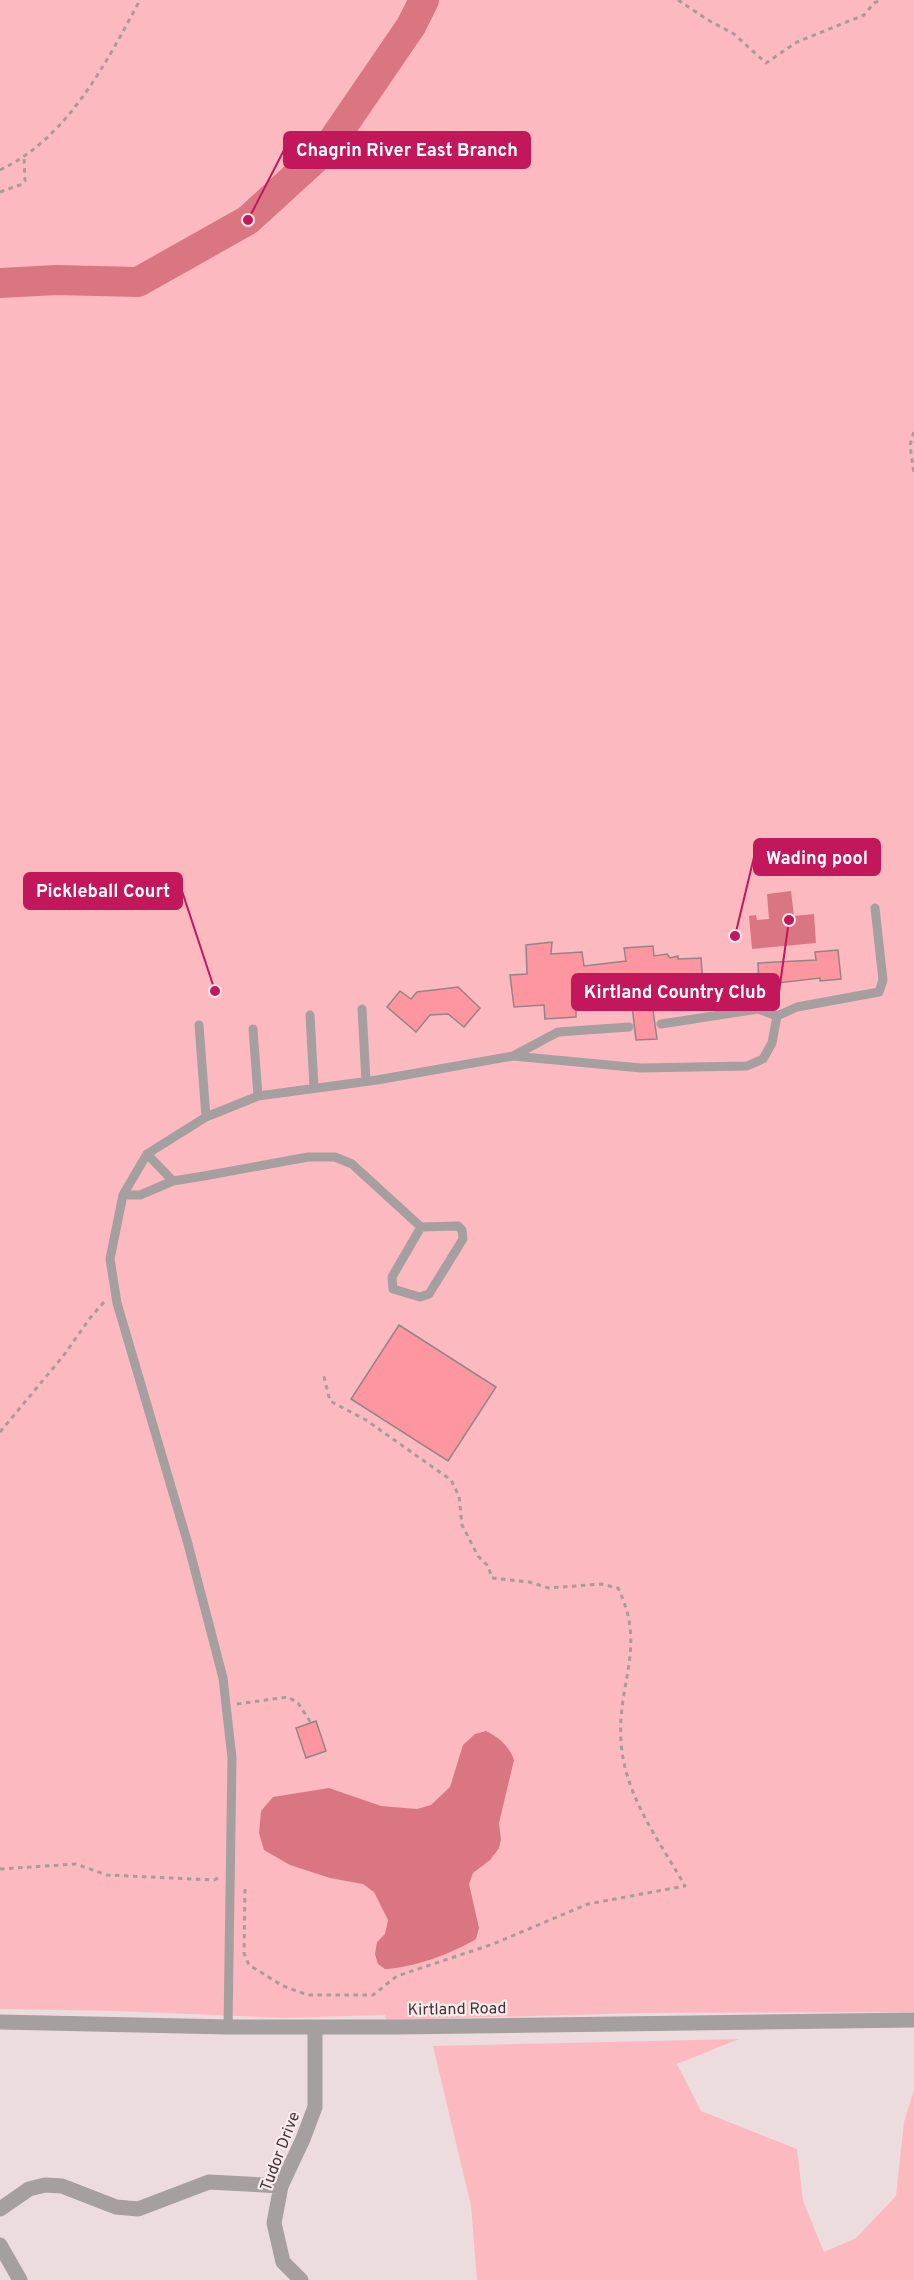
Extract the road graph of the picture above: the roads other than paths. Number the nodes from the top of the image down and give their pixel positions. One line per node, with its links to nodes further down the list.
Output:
1 (875, 908): 4 (lane)
2 (362, 1009): 10 (lane)
3 (310, 1016): 11 (lane)
4 (777, 1016): 5 (lane); 9 (lane)
5 (662, 1024)
6 (199, 1025): 13 (lane)
7 (630, 1027): 9 (lane)
8 (253, 1029): 12 (lane)
9 (513, 1056): 10 (lane)
10 (366, 1081): 11 (lane)
11 (314, 1087): 12 (lane)
12 (258, 1096): 13 (lane)
13 (206, 1117): 14 (lane)
14 (147, 1154): 15 (lane); 16 (lane)
15 (173, 1181): 16 (lane); 17 (lane)
16 (123, 1195): 20 (lane)
17 (421, 1227): 17 (lane)
18 (914, 2020): 21 (street, Kirtland Road)
19 (0, 2022): 20 (street, Kirtland Road)
20 (228, 2026): 21 (street, Kirtland Road)
21 (315, 2026): 22 (street, Tudor Drive)
22 (281, 2186): 23 (street); 26 (street, Tudor Drive)
23 (0, 2208)
24 (0, 2245): 25 (street)
25 (20, 2280)
26 (301, 2280)

